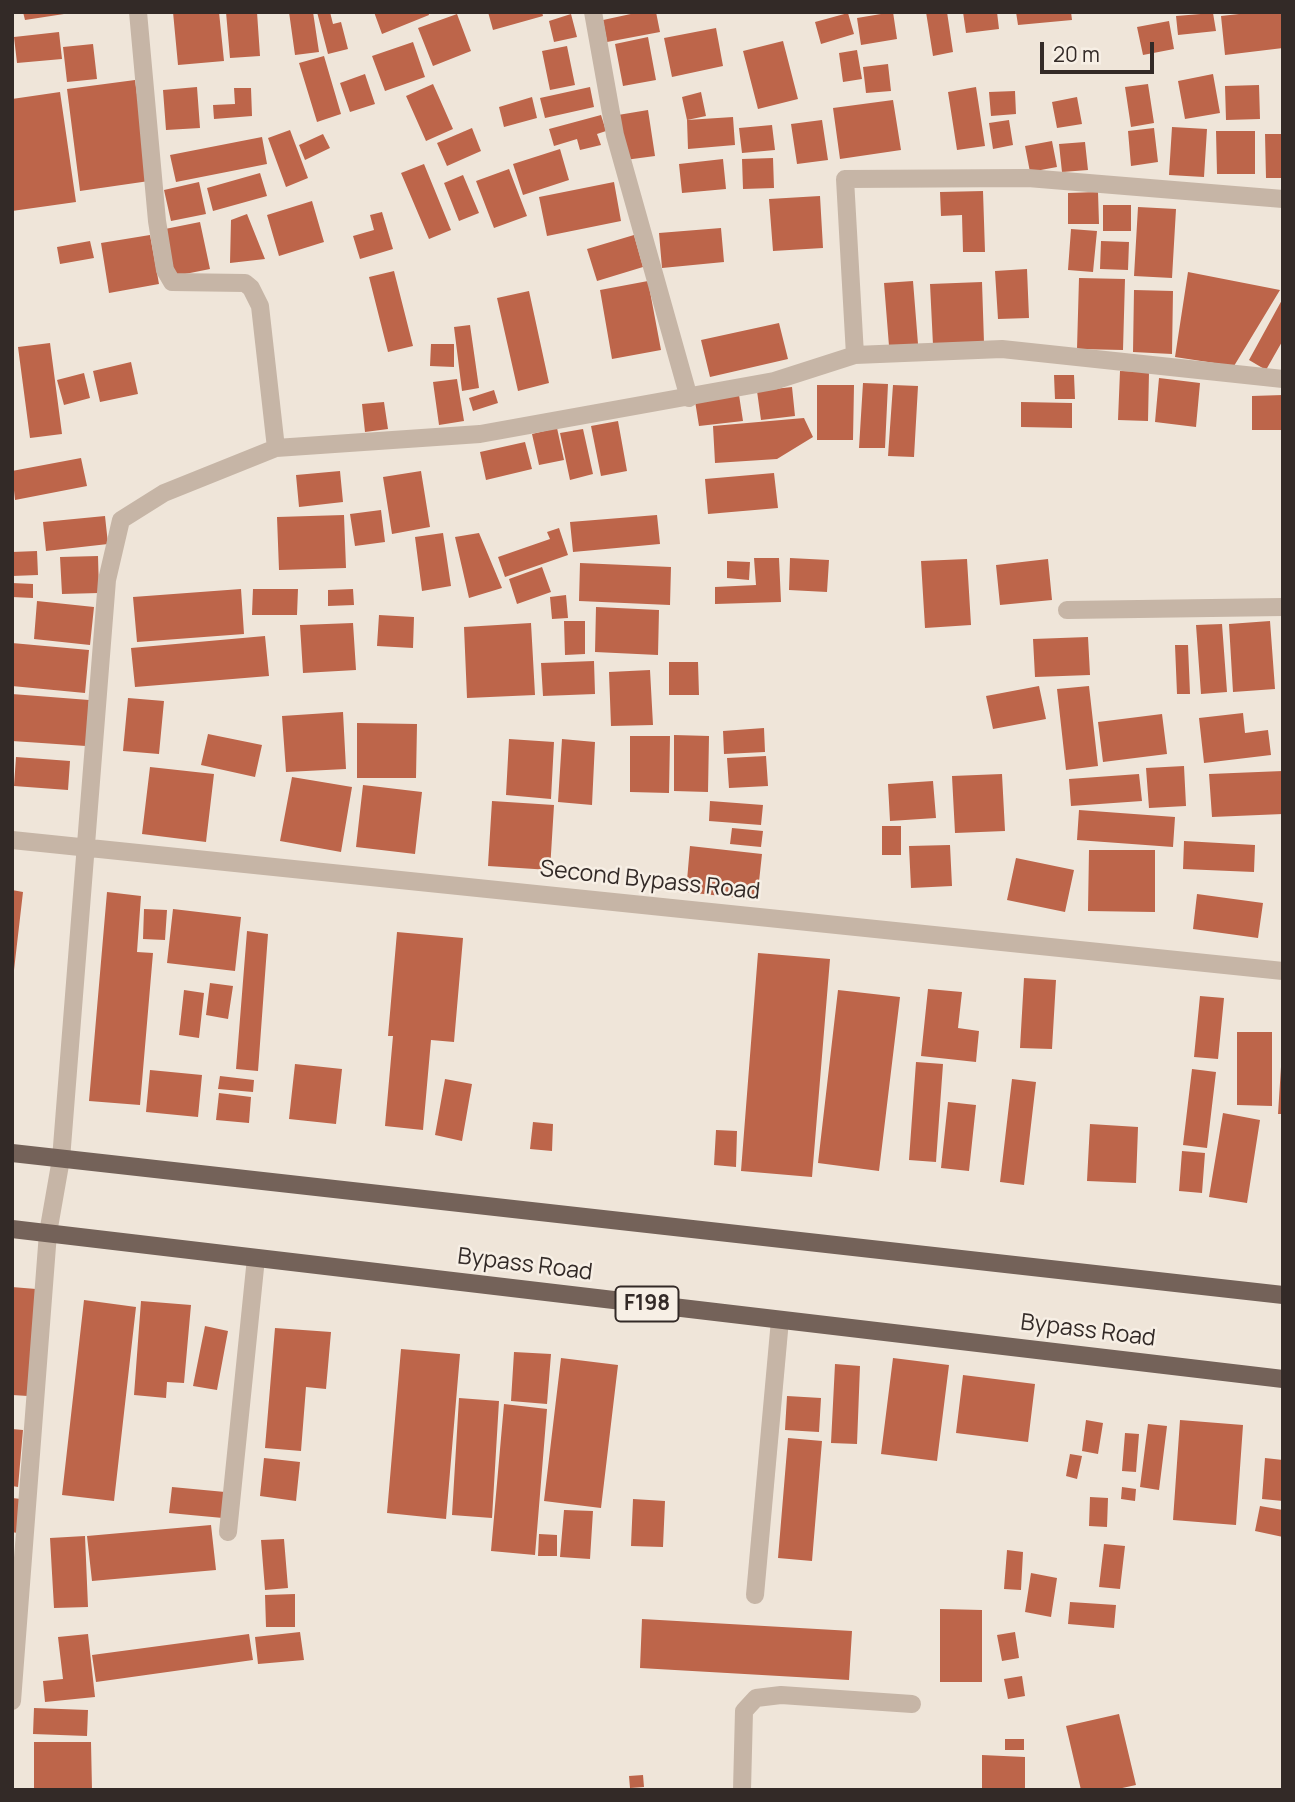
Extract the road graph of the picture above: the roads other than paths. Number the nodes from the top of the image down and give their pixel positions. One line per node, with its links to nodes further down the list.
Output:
1 (138, 12): 7 (street)
2 (593, 12): 6 (street)
3 (1283, 199): 4 (street)
4 (855, 355): 5 (street); 6 (street)
5 (1283, 379)
6 (689, 398): 7 (street)
7 (276, 448): 11 (street)
8 (1283, 607): 9 (street)
9 (1067, 610)
10 (12, 840): 11 (street, Second Bypass Road)
11 (86, 848): 12 (street, Second Bypass Road); 14 (street)
12 (1283, 971)
13 (12, 1153): 14 (main road)
14 (61, 1159): 16 (street); 18 (main road)
15 (12, 1229): 16 (main road, Bypass Road / F198)
16 (48, 1233): 17 (main road, Bypass Road / F198); 23 (street)
17 (256, 1258): 19 (main road, Bypass Road / F198); 21 (street)
18 (1283, 1294)
19 (780, 1320): 20 (main road, Bypass Road / F198); 22 (street)
20 (1283, 1379)
21 (228, 1532)
22 (755, 1595)
23 (12, 1701)
24 (912, 1704): 25 (street)
25 (742, 1790)

